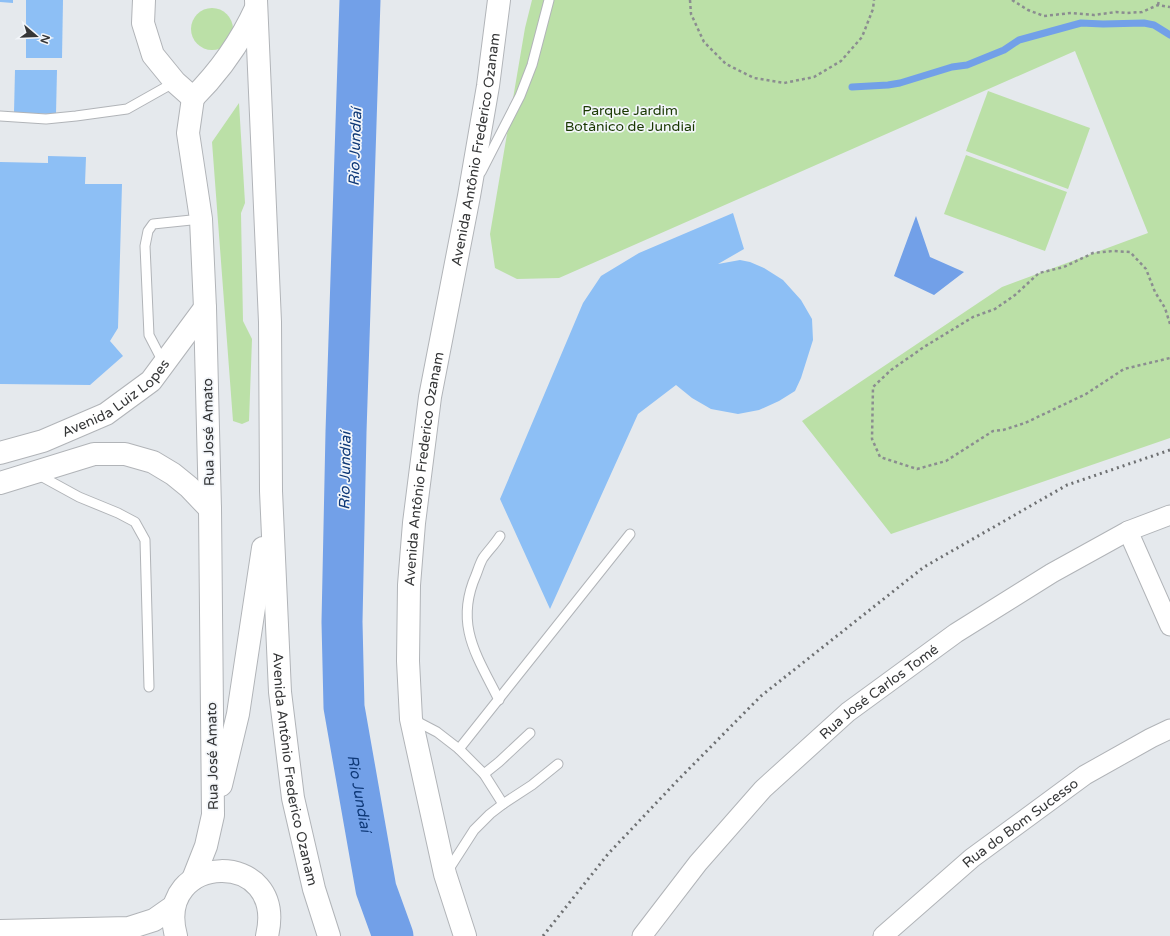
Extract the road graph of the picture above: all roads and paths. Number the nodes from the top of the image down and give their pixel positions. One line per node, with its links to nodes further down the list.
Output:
1 (144, 0): 12 (main road)
2 (499, 0): 13 (main road, Avenida Antônio Frederico Ozanam)
3 (510, 0): 13 (main road)
4 (549, 0): 16 (lane)
5 (690, 0): 6 (path)
6 (874, 0)
7 (1012, 0): 10 (path)
8 (1159, 0): 10 (path)
9 (257, 3): 14 (main road); 25 (main road, Avenida Antônio Frederico Ozanam)
10 (1158, 5): 11 (path)
11 (1170, 7)
12 (175, 82): 14 (main road); 15 (lane)
13 (488, 86): 16 (main road, Avenida Antônio Frederico Ozanam)
14 (193, 98): 17 (main road, Rua José Amato)
15 (0, 116)
16 (469, 196): 34 (main road, Avenida Antônio Frederico Ozanam)
17 (202, 219): 18 (main road, Rua José Amato); 21 (lane)
18 (205, 308): 21 (main road, Avenida Luiz Lopes); 26 (main road, Rua José Amato)
19 (1170, 324): 20 (path)
20 (1170, 358)
21 (164, 364): 22 (main road, Avenida Luiz Lopes)
22 (0, 453)
23 (34, 473): 24 (main road); 26 (main road); 32 (lane)
24 (0, 483)
25 (271, 491): 41 (main road); 48 (main road, Avenida Antônio Frederico Ozanam)
26 (210, 509): 41 (main road, Rua José Amato)
27 (1170, 515): 28 (street, Rua José Carlos Tomé)
28 (1128, 531): 31 (street); 50 (street, Rua José Carlos Tomé)
29 (630, 534): 33 (lane)
30 (500, 536): 33 (lane)
31 (1170, 626)
32 (149, 687)
33 (498, 700): 37 (lane)
34 (411, 719): 37 (lane); 42 (main road, Avenida Antônio Frederico Ozanam)
35 (1170, 730): 51 (street, Rua do Bom Sucesso)
36 (530, 733): 39 (lane)
37 (460, 749): 39 (lane)
38 (558, 764): 40 (lane)
39 (484, 774): 40 (lane)
40 (503, 804): 42 (lane)
41 (213, 815): 43 (main road, Rua José Amato)
42 (445, 874): 49 (main road, Avenida Antônio Frederico Ozanam)
43 (193, 879): 44 (main road); 47 (main road)
44 (174, 906): 45 (main road); 46 (main road)
45 (0, 931)
46 (176, 936)
47 (267, 936)
48 (329, 936)
49 (466, 936)
50 (642, 936)
51 (883, 936)

